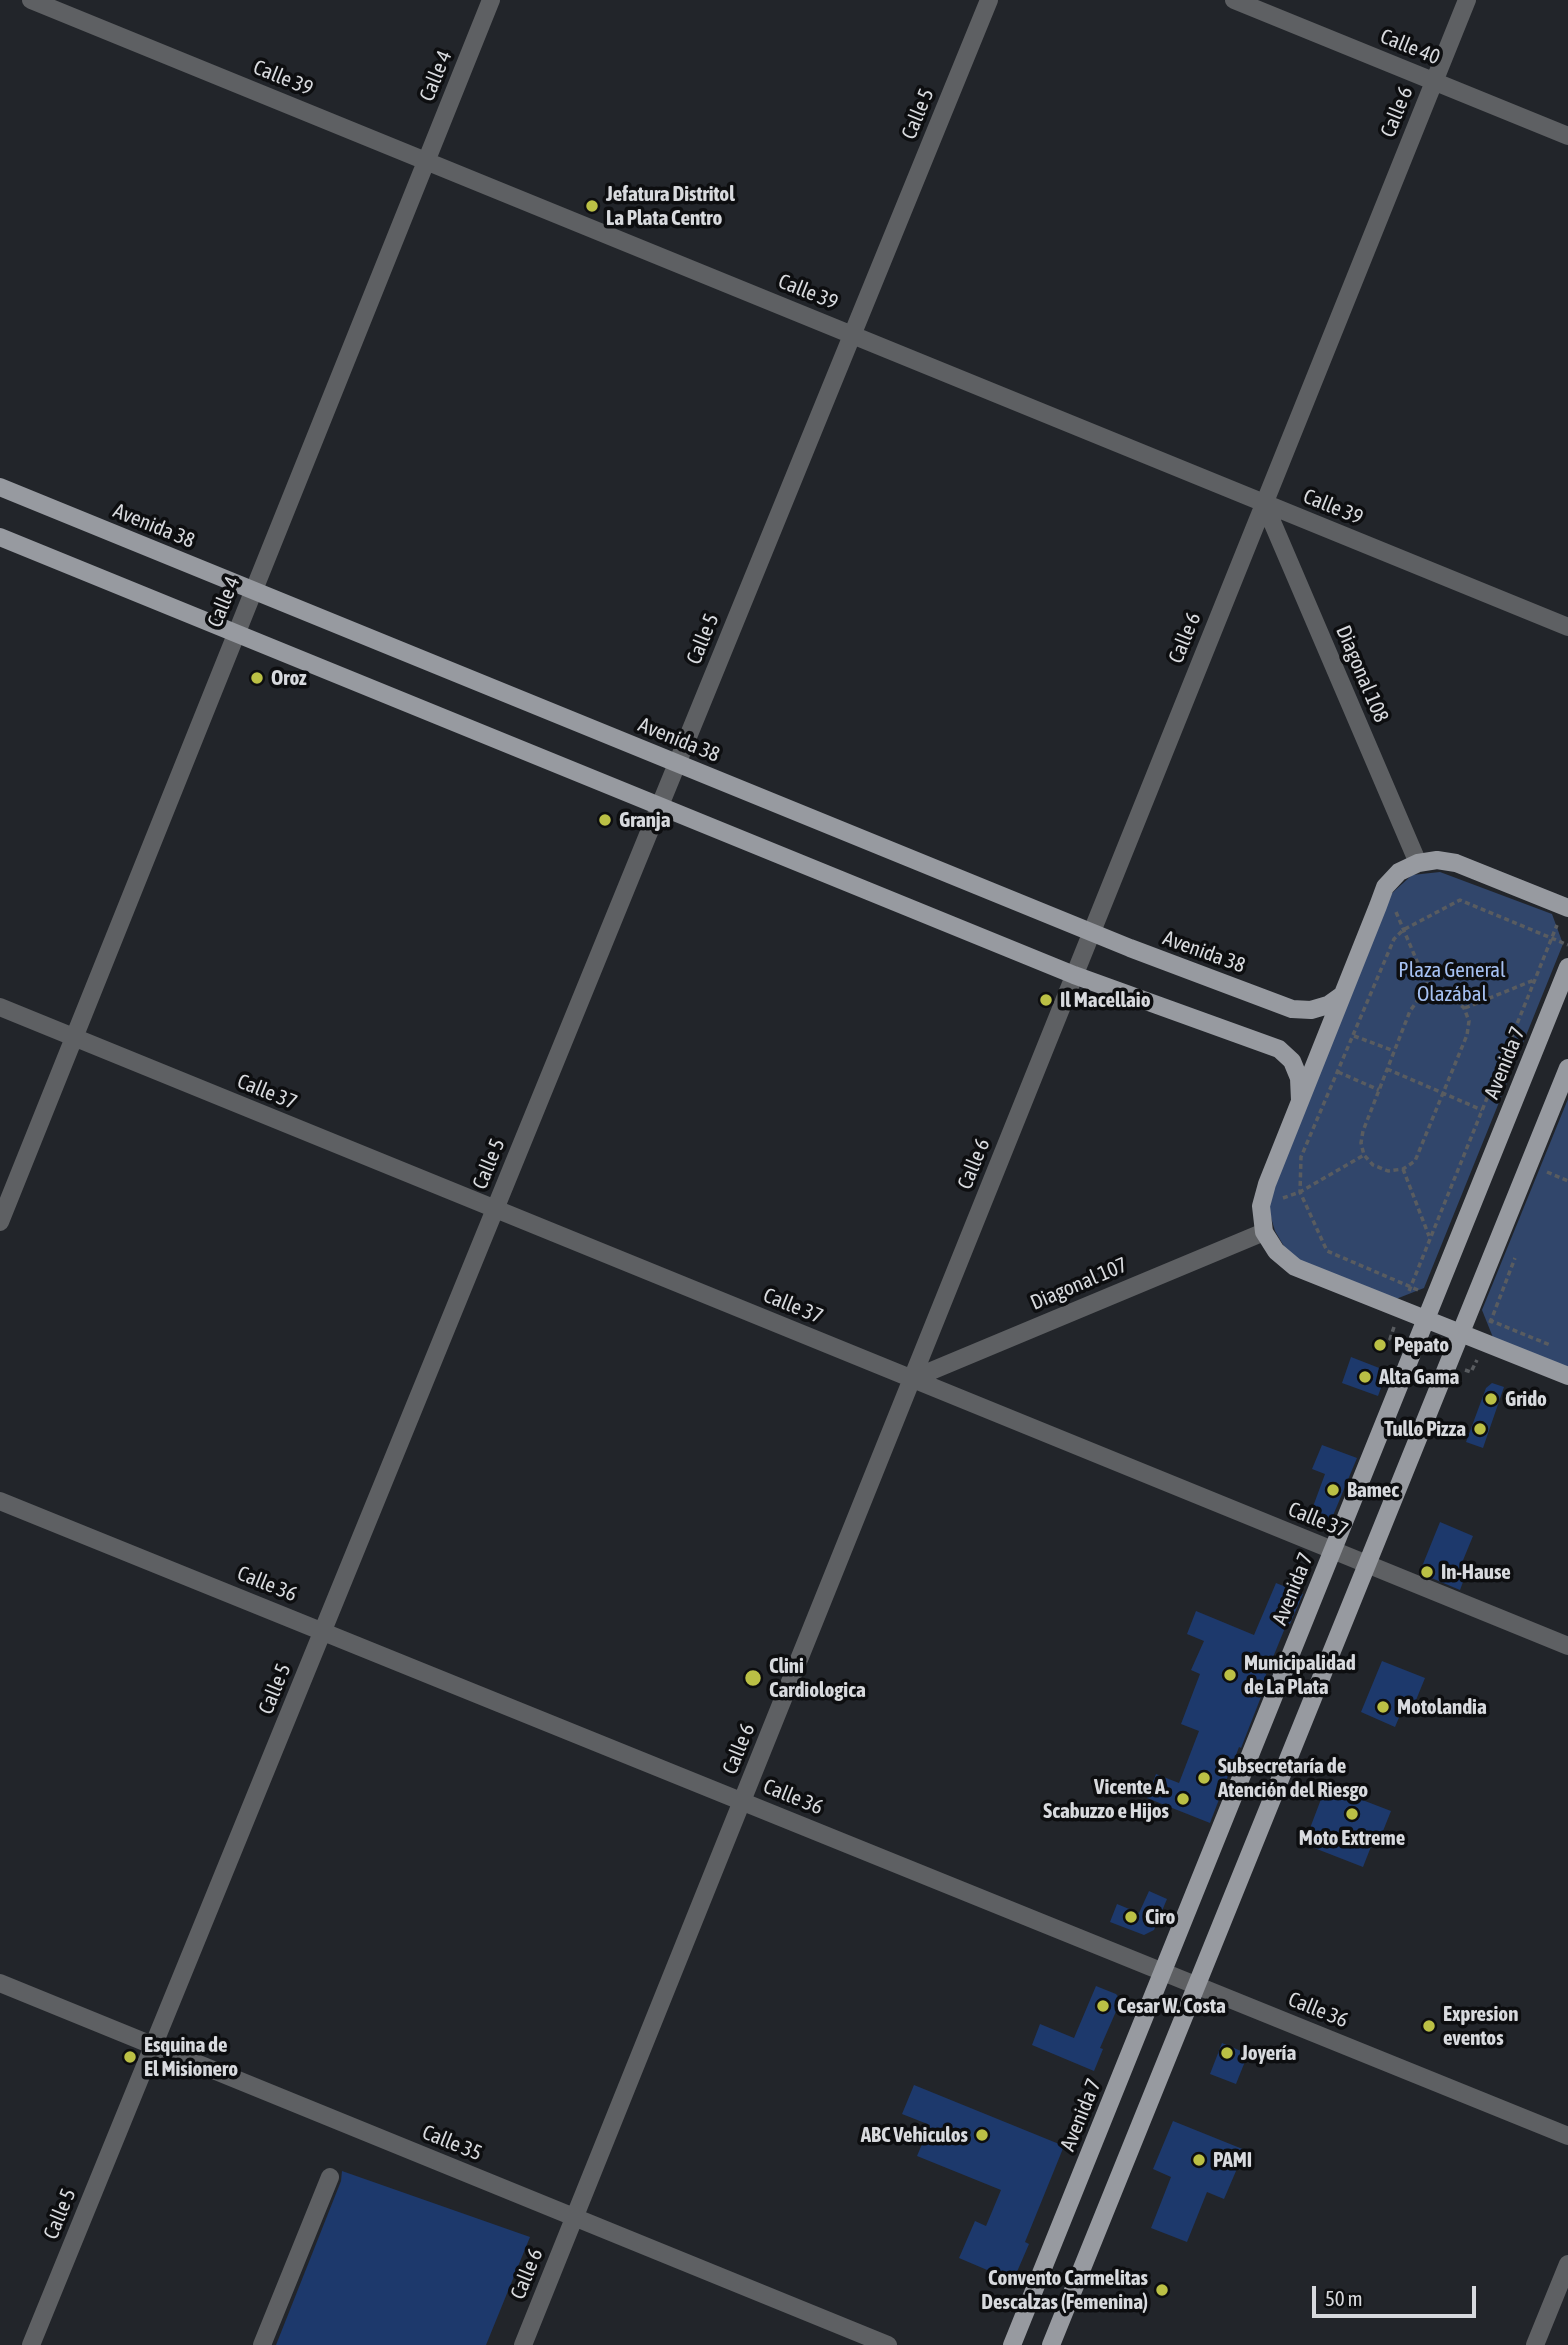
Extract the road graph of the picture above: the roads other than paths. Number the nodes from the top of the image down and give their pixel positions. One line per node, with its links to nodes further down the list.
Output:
1 (31, 0): 8 (street, Calle 39)
2 (491, 0): 8 (street, Calle 4)
3 (989, 0): 9 (street, Calle 5)
4 (1234, 0): 6 (street, Calle 40)
5 (1467, 0): 6 (street, Calle 6)
6 (1434, 81): 7 (street, Calle 40); 11 (street, Calle 6)
7 (1568, 136)
8 (426, 161): 9 (street, Calle 39); 13 (street, Calle 4)
9 (852, 335): 11 (street, Calle 39); 16 (street, Calle 5)
10 (0, 487): 13 (main road, Avenida 38)
11 (1264, 503): 14 (street, Calle 39); 18 (street, Diagonal 108); 20 (street, Calle 6)
12 (0, 537): 15 (main road)
13 (253, 591): 15 (street, Calle 4); 16 (main road, Avenida 38)
14 (1568, 627)
15 (236, 634): 17 (main road); 25 (street, Calle 4)
16 (677, 764): 17 (street, Calle 5); 20 (main road, Avenida 38)
17 (659, 807): 22 (main road); 28 (street, Calle 5)
18 (1418, 863): 19 (main road); 23 (main road)
19 (1566, 907)
20 (1091, 933): 22 (street, Calle 6); 23 (main road, Avenida 38)
21 (1568, 967): 31 (main road, Avenida 7)
22 (1074, 975): 27 (main road); 34 (street, Calle 6)
23 (1342, 995): 27 (main road)
24 (0, 1007): 25 (street, Calle 37)
25 (74, 1038): 28 (street, Calle 37); 29 (street, Calle 4)
26 (1568, 1068): 32 (main road)
27 (1300, 1100): 30 (main road)
28 (495, 1209): 34 (street, Calle 37); 38 (street, Calle 5)
29 (0, 1222)
30 (1264, 1232): 31 (main road); 34 (street, Diagonal 107)
31 (1426, 1320): 32 (main road); 36 (main road, Avenida 7)
32 (1461, 1333): 33 (main road); 37 (main road)
33 (1568, 1376)
34 (912, 1379): 36 (street, Calle 37); 40 (street, Calle 6)
35 (0, 1501): 38 (street, Calle 36)
36 (1333, 1550): 37 (street, Calle 37); 41 (main road, Avenida 7)
37 (1368, 1565): 39 (street, Calle 37); 43 (main road)
38 (323, 1631): 40 (street, Calle 36); 44 (street, Calle 5)
39 (1568, 1646)
40 (742, 1801): 41 (street, Calle 36); 47 (street, Calle 6)
41 (1163, 1972): 43 (street, Calle 36); 53 (main road, Avenida 7)
42 (0, 1983): 44 (street, Calle 35)
43 (1197, 1986): 45 (street, Calle 36); 54 (main road)
44 (154, 2046): 47 (street, Calle 35); 49 (street, Calle 5)
45 (1568, 2136)
46 (330, 2177): 50 (street)
47 (574, 2217): 51 (street, Calle 6); 52 (street, Calle 35)
48 (1568, 2264): 55 (street)
49 (32, 2345)
50 (262, 2345)
51 (523, 2345)
52 (888, 2345)
53 (1012, 2345)
54 (1051, 2345)
55 (1535, 2345)

